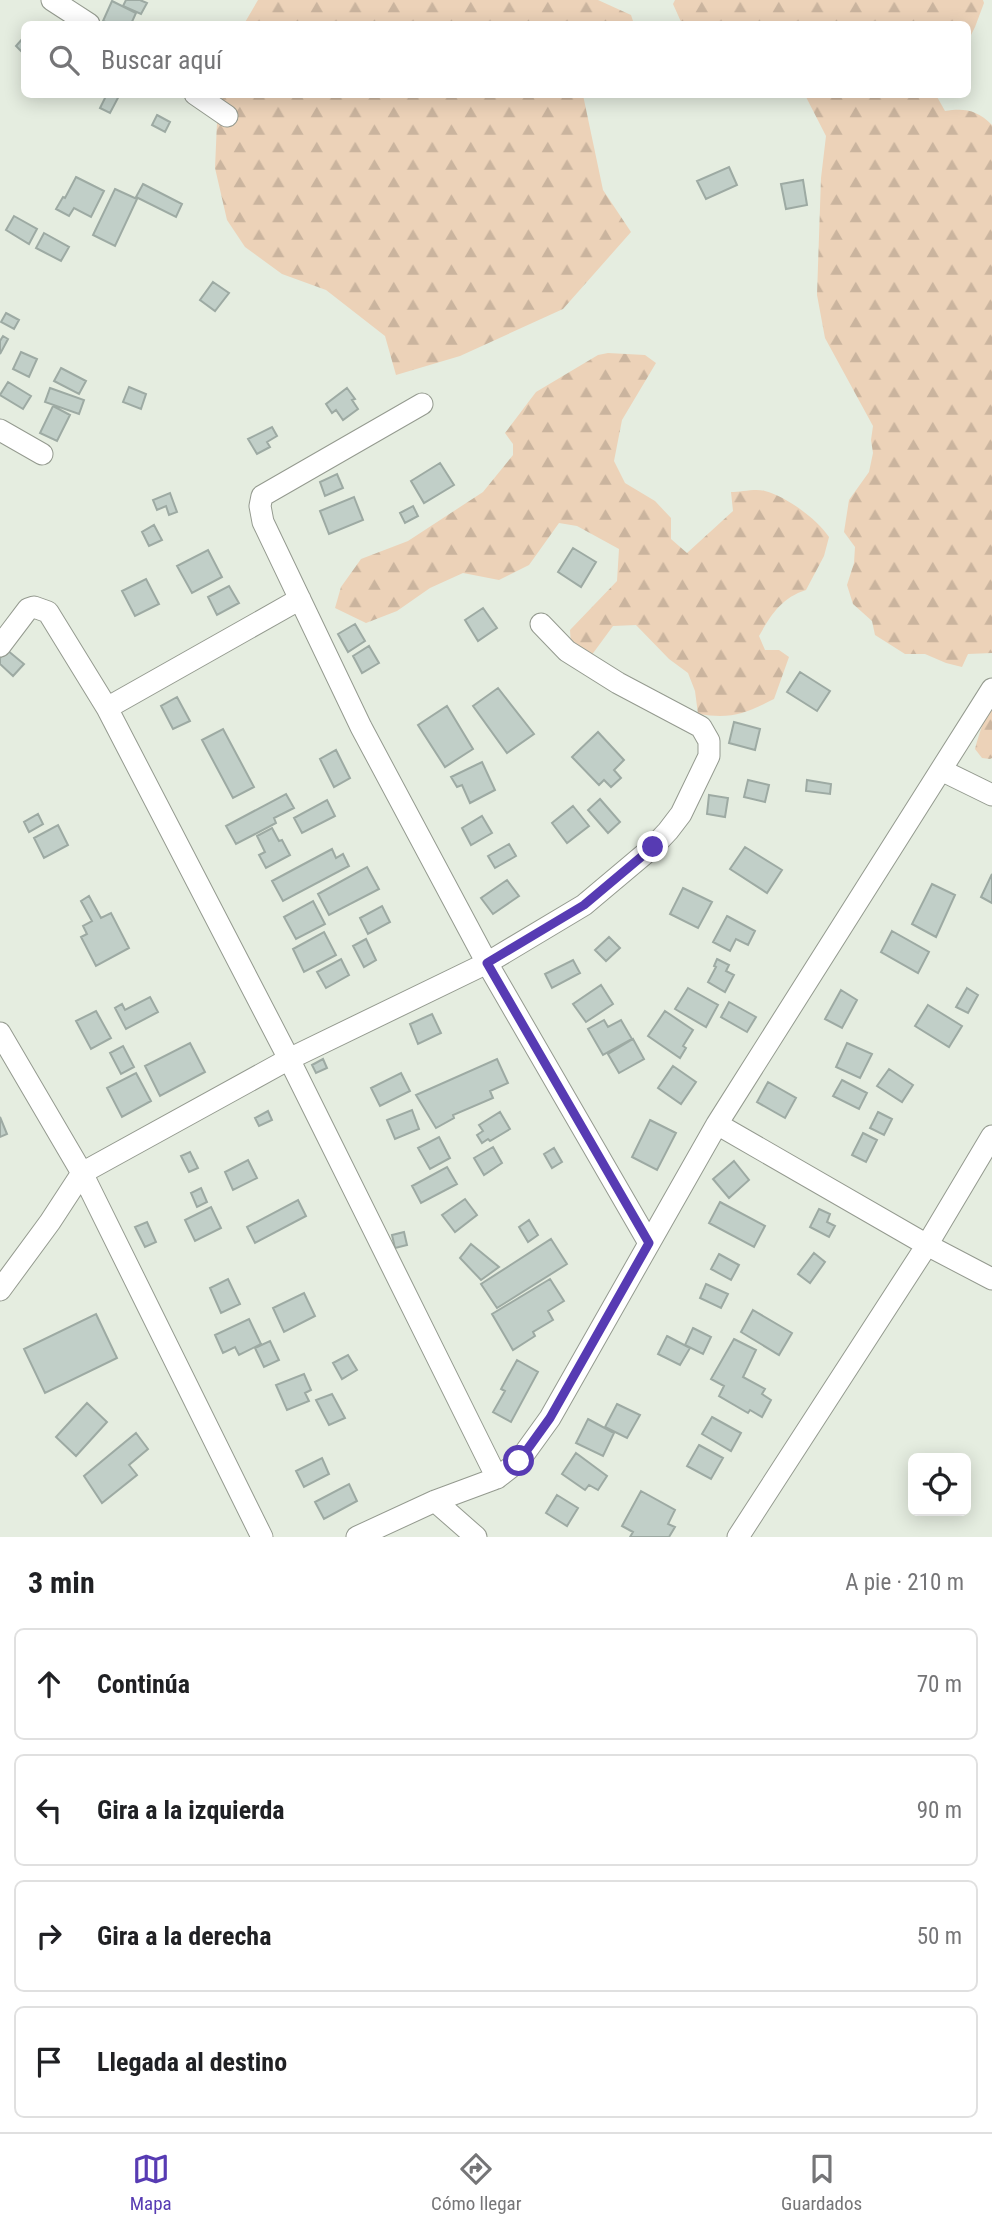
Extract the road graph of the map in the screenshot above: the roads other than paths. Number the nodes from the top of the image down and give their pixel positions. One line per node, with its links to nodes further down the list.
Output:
1 (52, 0): 2 (street)
2 (84, 21)
3 (201, 98): 4 (street)
4 (227, 116)
5 (422, 404): 8 (street)
6 (0, 430): 7 (street)
7 (42, 454)
8 (300, 599): 12 (street); 15 (street)
9 (541, 624): 15 (street)
10 (0, 646): 12 (street)
11 (992, 689): 13 (street)
12 (107, 708): 17 (street)
13 (941, 770): 14 (street); 18 (street)
14 (992, 795)
15 (487, 963): 17 (street); 21 (street)
16 (0, 1032): 20 (street)
17 (289, 1059): 20 (street); 25 (street)
18 (717, 1124): 21 (street); 22 (street)
19 (992, 1136): 22 (street)
20 (82, 1173): 24 (street); 27 (street)
21 (649, 1243): 25 (street)
22 (927, 1245): 23 (street); 30 (street)
23 (992, 1279)
24 (0, 1290)
25 (497, 1478): 26 (street)
26 (435, 1501): 28 (street); 29 (street)
27 (262, 1537)
28 (357, 1537)
29 (476, 1537)
30 (738, 1537)

